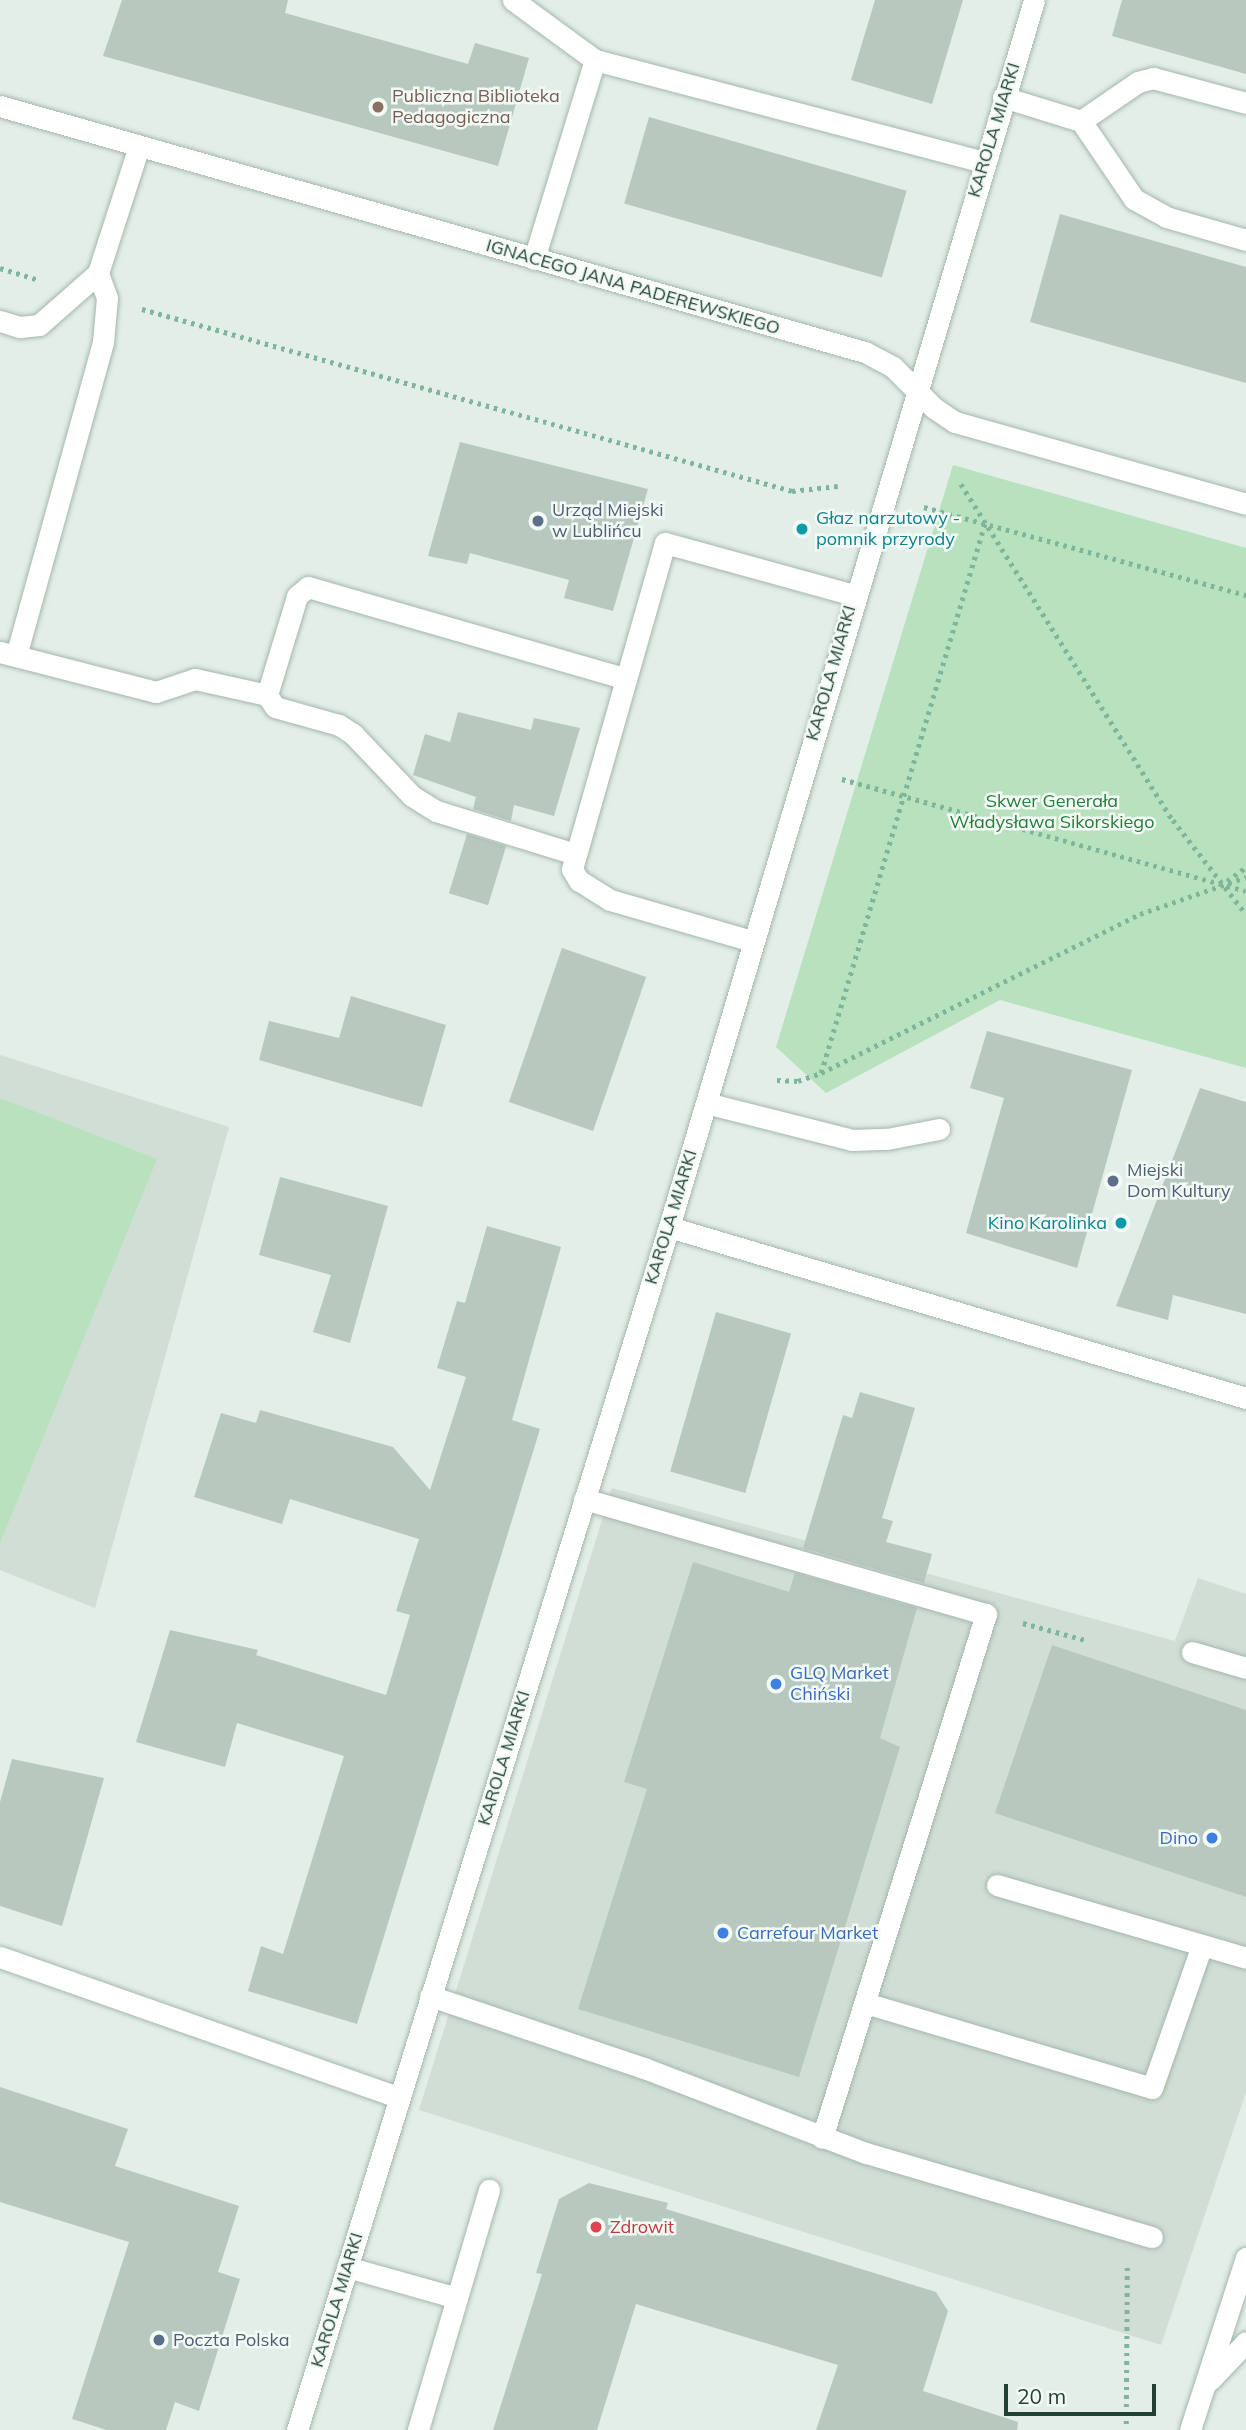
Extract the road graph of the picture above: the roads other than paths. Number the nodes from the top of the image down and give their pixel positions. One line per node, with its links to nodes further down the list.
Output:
1 (513, 0): 3 (street)
2 (1034, 0): 4 (street, KAROLA MIARKI)
3 (595, 60): 9 (street); 11 (street)
4 (1003, 97): 7 (street); 9 (street, KAROLA MIARKI)
5 (1246, 103): 7 (street)
6 (0, 106): 8 (street, IGNACEGO JANA PADEREWSKIEGO)
7 (1081, 121): 10 (street)
8 (139, 146): 11 (street, IGNACEGO JANA PADEREWSKIEGO); 12 (street)
9 (984, 162): 14 (street, KAROLA MIARKI)
10 (1246, 240)
11 (534, 259): 14 (street, IGNACEGO JANA PADEREWSKIEGO)
12 (98, 273): 13 (street); 17 (street)
13 (0, 321)
14 (917, 389): 15 (street, IGNACEGO JANA PADEREWSKIEGO); 16 (street, KAROLA MIARKI)
15 (1246, 505)
16 (854, 595): 18 (street); 21 (street, KAROLA MIARKI)
17 (8, 654): 19 (street)
18 (626, 679): 19 (street); 20 (street)
19 (267, 695): 20 (street)
20 (575, 854): 21 (street)
21 (752, 941): 22 (street, KAROLA MIARKI)
22 (706, 1103): 23 (street); 24 (street, KAROLA MIARKI)
23 (939, 1129)
24 (669, 1227): 25 (street); 26 (street, KAROLA MIARKI)
25 (1246, 1398)
26 (584, 1499): 33 (street, KAROLA MIARKI); 34 (street)
27 (1192, 1652): 28 (street)
28 (1246, 1668)
29 (996, 1885): 30 (street)
30 (1202, 1945): 32 (street); 34 (street)
31 (0, 1957): 35 (street)
32 (1246, 1958)
33 (430, 1996): 35 (street, KAROLA MIARKI); 36 (street)
34 (866, 2003): 36 (street)
35 (398, 2097): 40 (street, KAROLA MIARKI)
36 (822, 2138): 38 (street)
37 (489, 2190): 41 (street)
38 (1152, 2237)
39 (1246, 2258): 43 (street)
40 (347, 2267): 41 (street); 44 (street, KAROLA MIARKI)
41 (457, 2298): 45 (street)
42 (1246, 2342): 43 (street)
43 (1206, 2385): 46 (street)
44 (298, 2430)
45 (418, 2430)
46 (1190, 2430)

